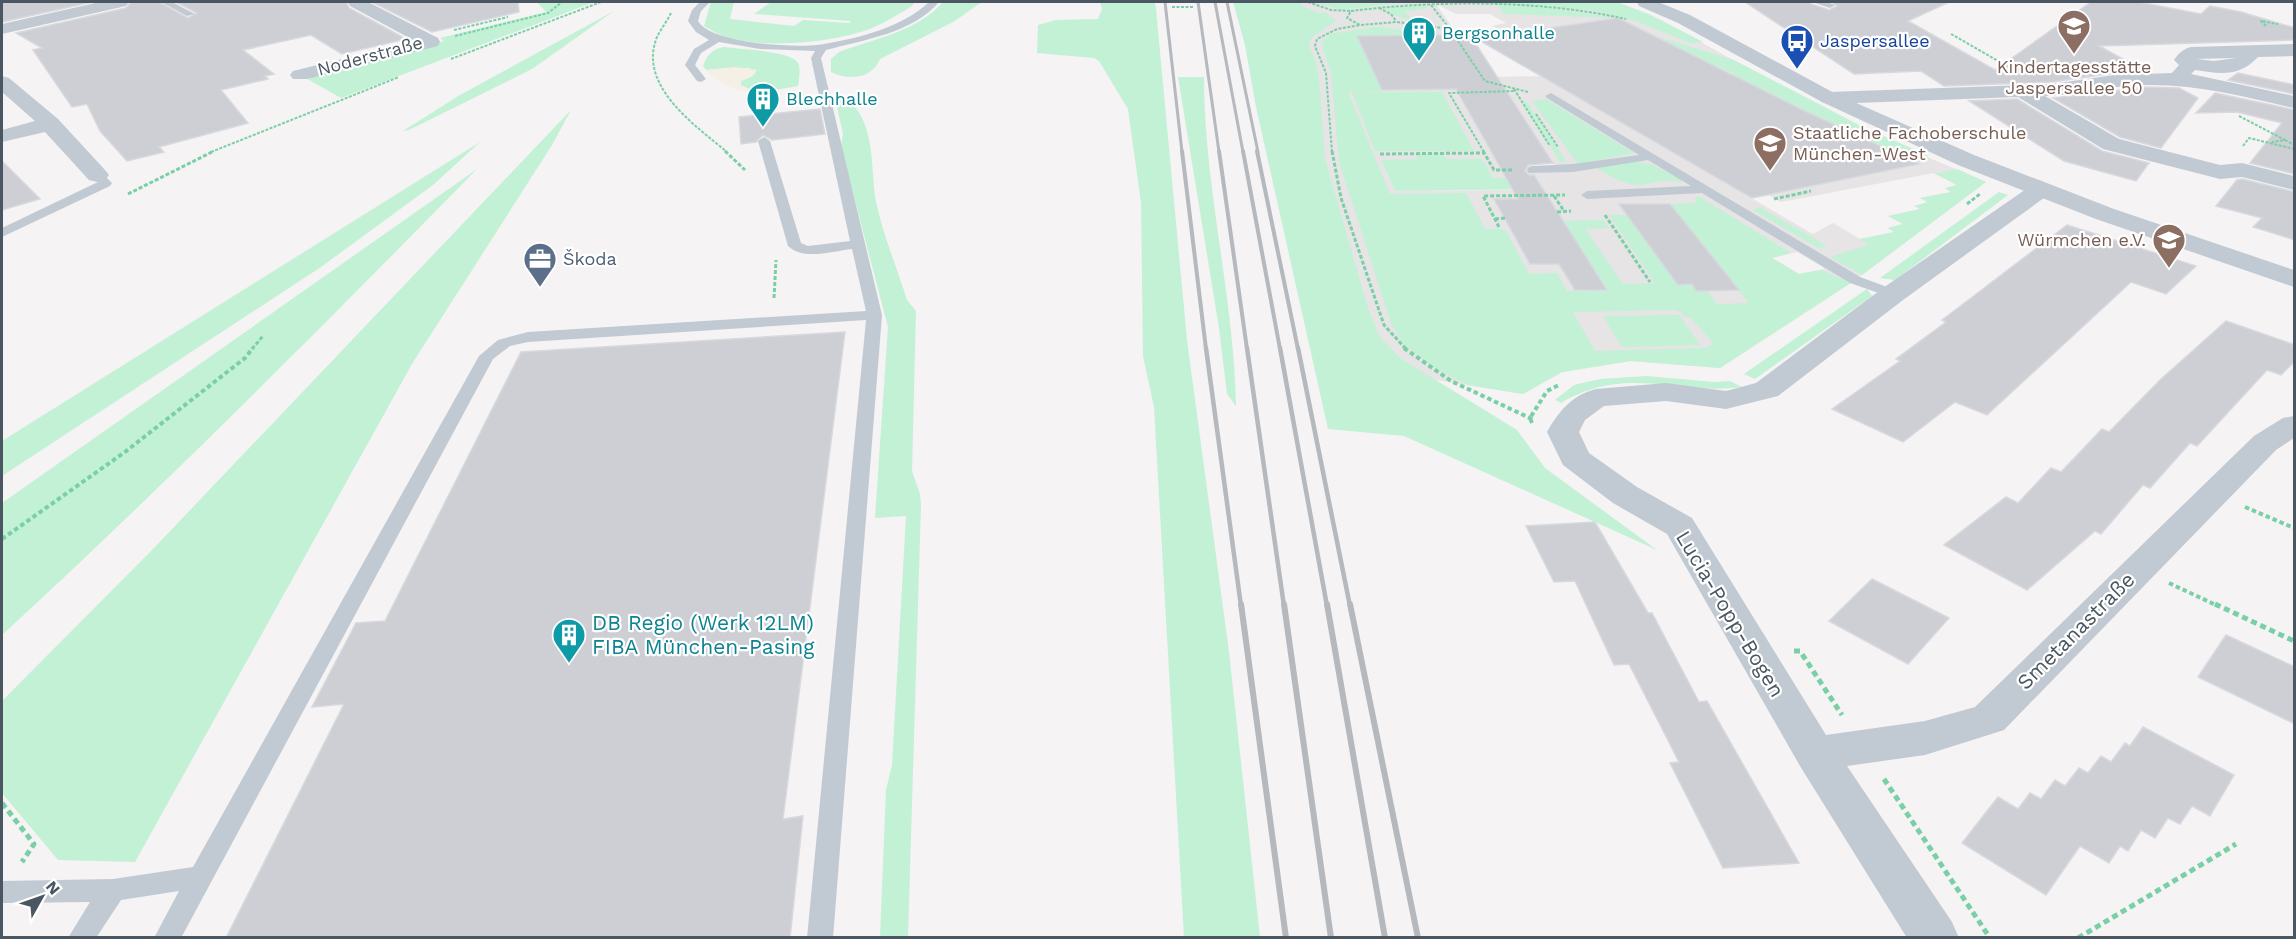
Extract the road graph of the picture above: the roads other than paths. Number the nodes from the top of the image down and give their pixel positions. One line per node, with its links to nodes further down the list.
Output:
1 (120, 2): 10 (street)
2 (166, 2): 9 (lane)
3 (356, 2): 14 (street, Noderstraße)
4 (705, 2): 11 (lane)
5 (934, 2): 12 (lane)
6 (1645, 2): 20 (street)
7 (1817, 2): 8 (lane)
8 (1830, 5)
9 (190, 14)
10 (2, 29)
11 (719, 39): 12 (lane); 15 (lane)
12 (822, 48): 33 (lane)
13 (2295, 50): 16 (street)
14 (300, 75)
15 (701, 79)
16 (2176, 79): 18 (street); 21 (street)
17 (2, 82): 22 (street)
18 (2022, 91): 20 (street); 28 (street)
19 (1551, 96): 25 (lane)
20 (1829, 98): 30 (street)
21 (2295, 102)
22 (50, 123): 23 (street); 27 (street)
23 (2, 136)
24 (764, 141): 33 (lane)
25 (1648, 155): 26 (lane); 29 (lane)
26 (1533, 170)
27 (97, 175): 32 (lane)
28 (2295, 183)
29 (1704, 189): 31 (lane); 35 (lane)
30 (2040, 190): 34 (street); 35 (street)
31 (1589, 195)
32 (2, 233)
33 (857, 244): 36 (lane)
34 (2295, 279)
35 (1893, 294): 38 (street, Lucia-Popp-Bogen)
36 (874, 315): 39 (lane); 44 (lane)
37 (2295, 424): 38 (street, Smetanastraße)
38 (1815, 754): 45 (street, Lucia-Popp-Bogen)
39 (200, 877): 40 (lane); 43 (lane)
40 (113, 890): 41 (lane); 42 (lane)
41 (2, 892)
42 (81, 938)
43 (167, 938)
44 (819, 938)
45 (1935, 938)

